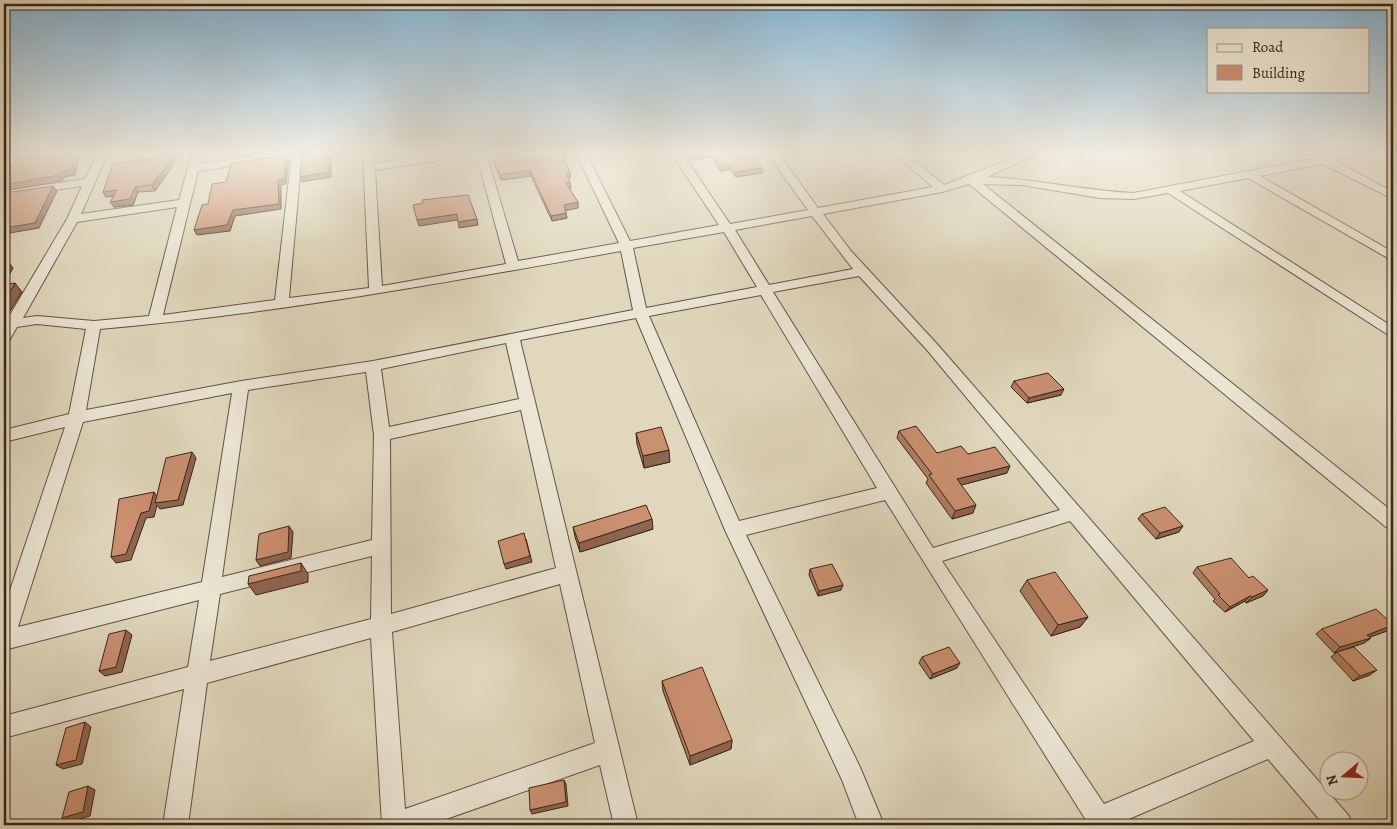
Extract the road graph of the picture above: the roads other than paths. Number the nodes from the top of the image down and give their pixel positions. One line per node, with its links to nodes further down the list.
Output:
1 (21, 192): 16 (street)
2 (86, 192): 19 (street)
3 (185, 192): 17 (street)
4 (293, 192): 27 (street)
5 (370, 192): 26 (street)
6 (492, 192): 23 (street)
7 (600, 192): 21 (street)
8 (702, 192): 20 (street)
9 (800, 192): 18 (street)
10 (921, 192): 18 (street)
11 (985, 192): 43 (street)
12 (1076, 192): 13 (street)
13 (1156, 192)
14 (1173, 192): 32 (street)
15 (1280, 192): 22 (street)
16 (4, 194)
17 (182, 203): 19 (street); 29 (street)
18 (814, 211): 20 (street); 24 (street)
19 (73, 219): 30 (street)
20 (728, 229): 21 (street); 25 (street)
21 (626, 245): 23 (street); 28 (street)
22 (1393, 256)
23 (513, 266): 26 (street)
24 (862, 272): 25 (street); 42 (street)
25 (765, 290): 28 (street); 41 (street)
26 (376, 291): 27 (street)
27 (282, 302): 29 (street)
28 (640, 312): 33 (street); 44 (street)
29 (155, 320): 31 (street)
30 (9, 324): 31 (street); 34 (street)
31 (94, 325): 38 (street)
32 (1393, 333)
33 (512, 337): 35 (street); 37 (street)
34 (4, 338)
35 (373, 366): 36 (street); 39 (street)
36 (242, 386): 38 (street); 48 (street)
37 (527, 403): 39 (street); 47 (street)
38 (76, 418): 40 (street); 50 (street)
39 (382, 435): 45 (street)
40 (4, 436)
41 (889, 492): 44 (street); 46 (street)
42 (1072, 513): 46 (street); 53 (street)
43 (1393, 522)
44 (734, 530): 59 (street)
45 (382, 545): 48 (street); 49 (street)
46 (929, 557): 55 (street)
47 (567, 573): 49 (street); 54 (street)
48 (211, 587): 50 (street); 51 (street)
49 (381, 626): 51 (street); 57 (street)
50 (4, 639)
51 (197, 675): 52 (street); 56 (street)
52 (4, 727)
53 (1272, 745): 55 (street); 60 (street)
54 (608, 750): 57 (street); 58 (street)
55 (1101, 822)
56 (176, 825)
57 (394, 825)
58 (626, 825)
59 (871, 825)
60 (1340, 825)

